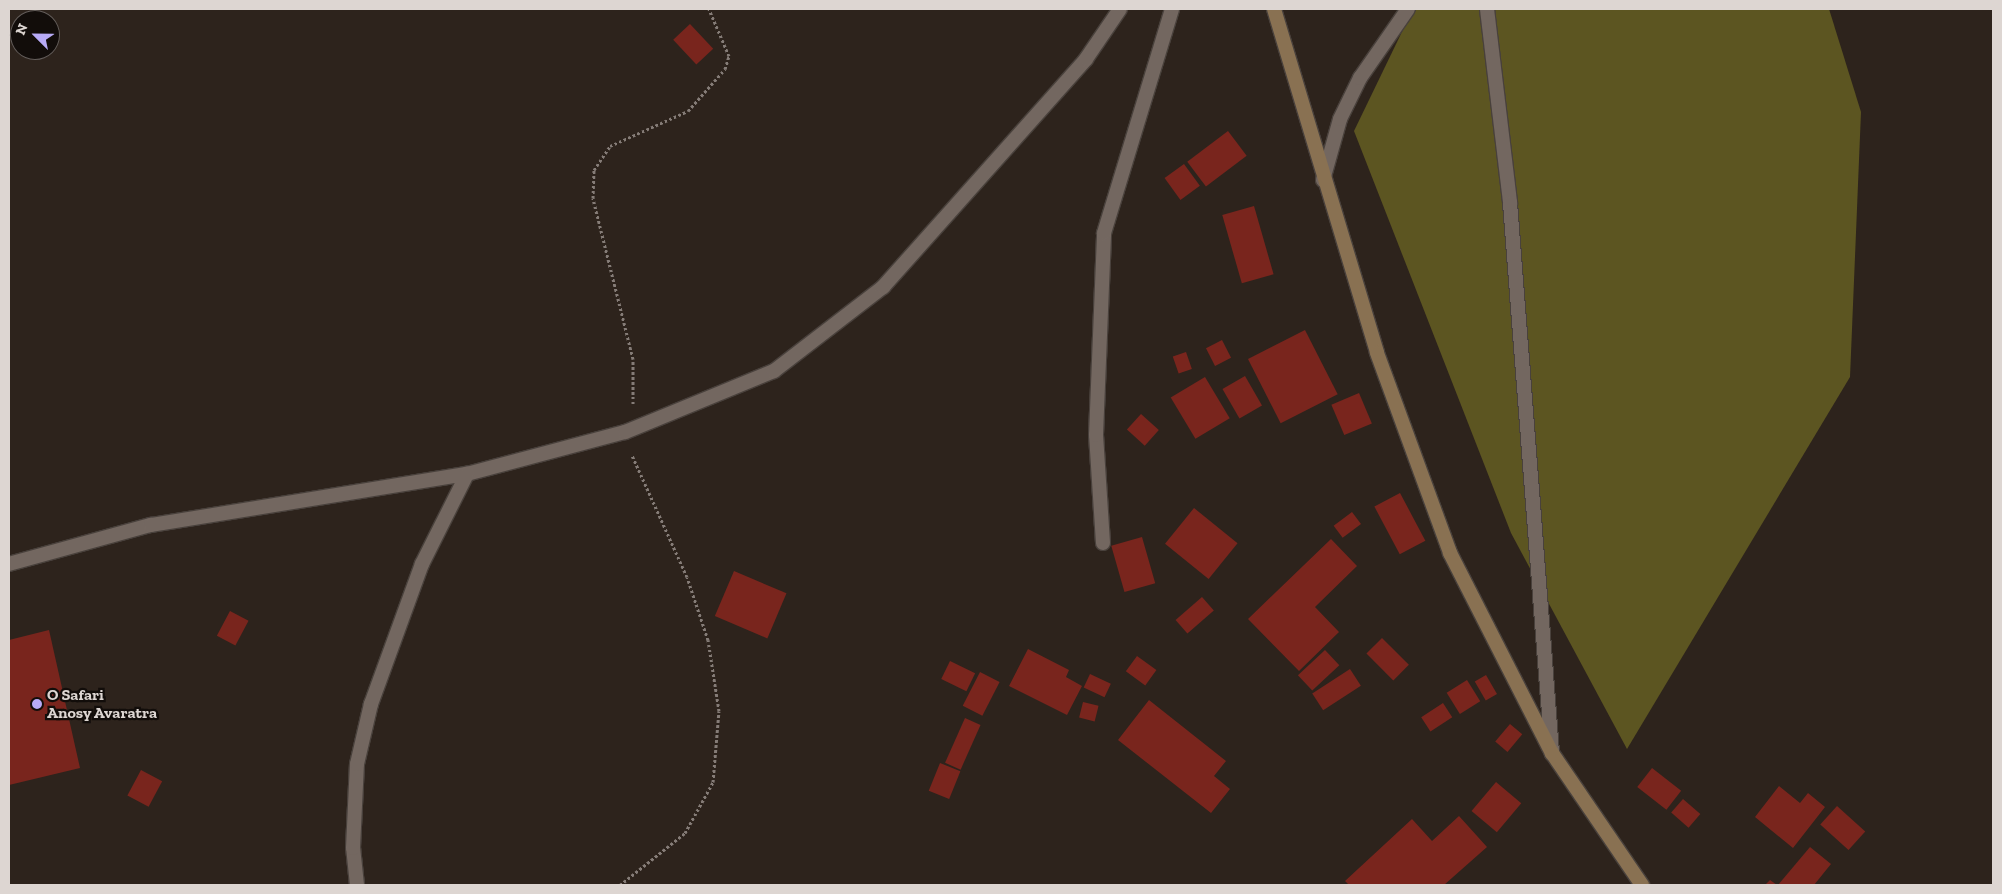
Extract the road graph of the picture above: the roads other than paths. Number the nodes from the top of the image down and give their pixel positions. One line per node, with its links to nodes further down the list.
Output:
1 (1120, 9): 7 (street)
2 (1172, 9): 8 (street)
3 (1274, 9): 6 (main road)
4 (1408, 9): 6 (street)
5 (1486, 9): 10 (street)
6 (1322, 180): 10 (main road)
7 (467, 474): 9 (street); 11 (street)
8 (1103, 543)
9 (9, 564)
10 (1552, 753): 12 (main road)
11 (356, 885)
12 (1642, 885)

